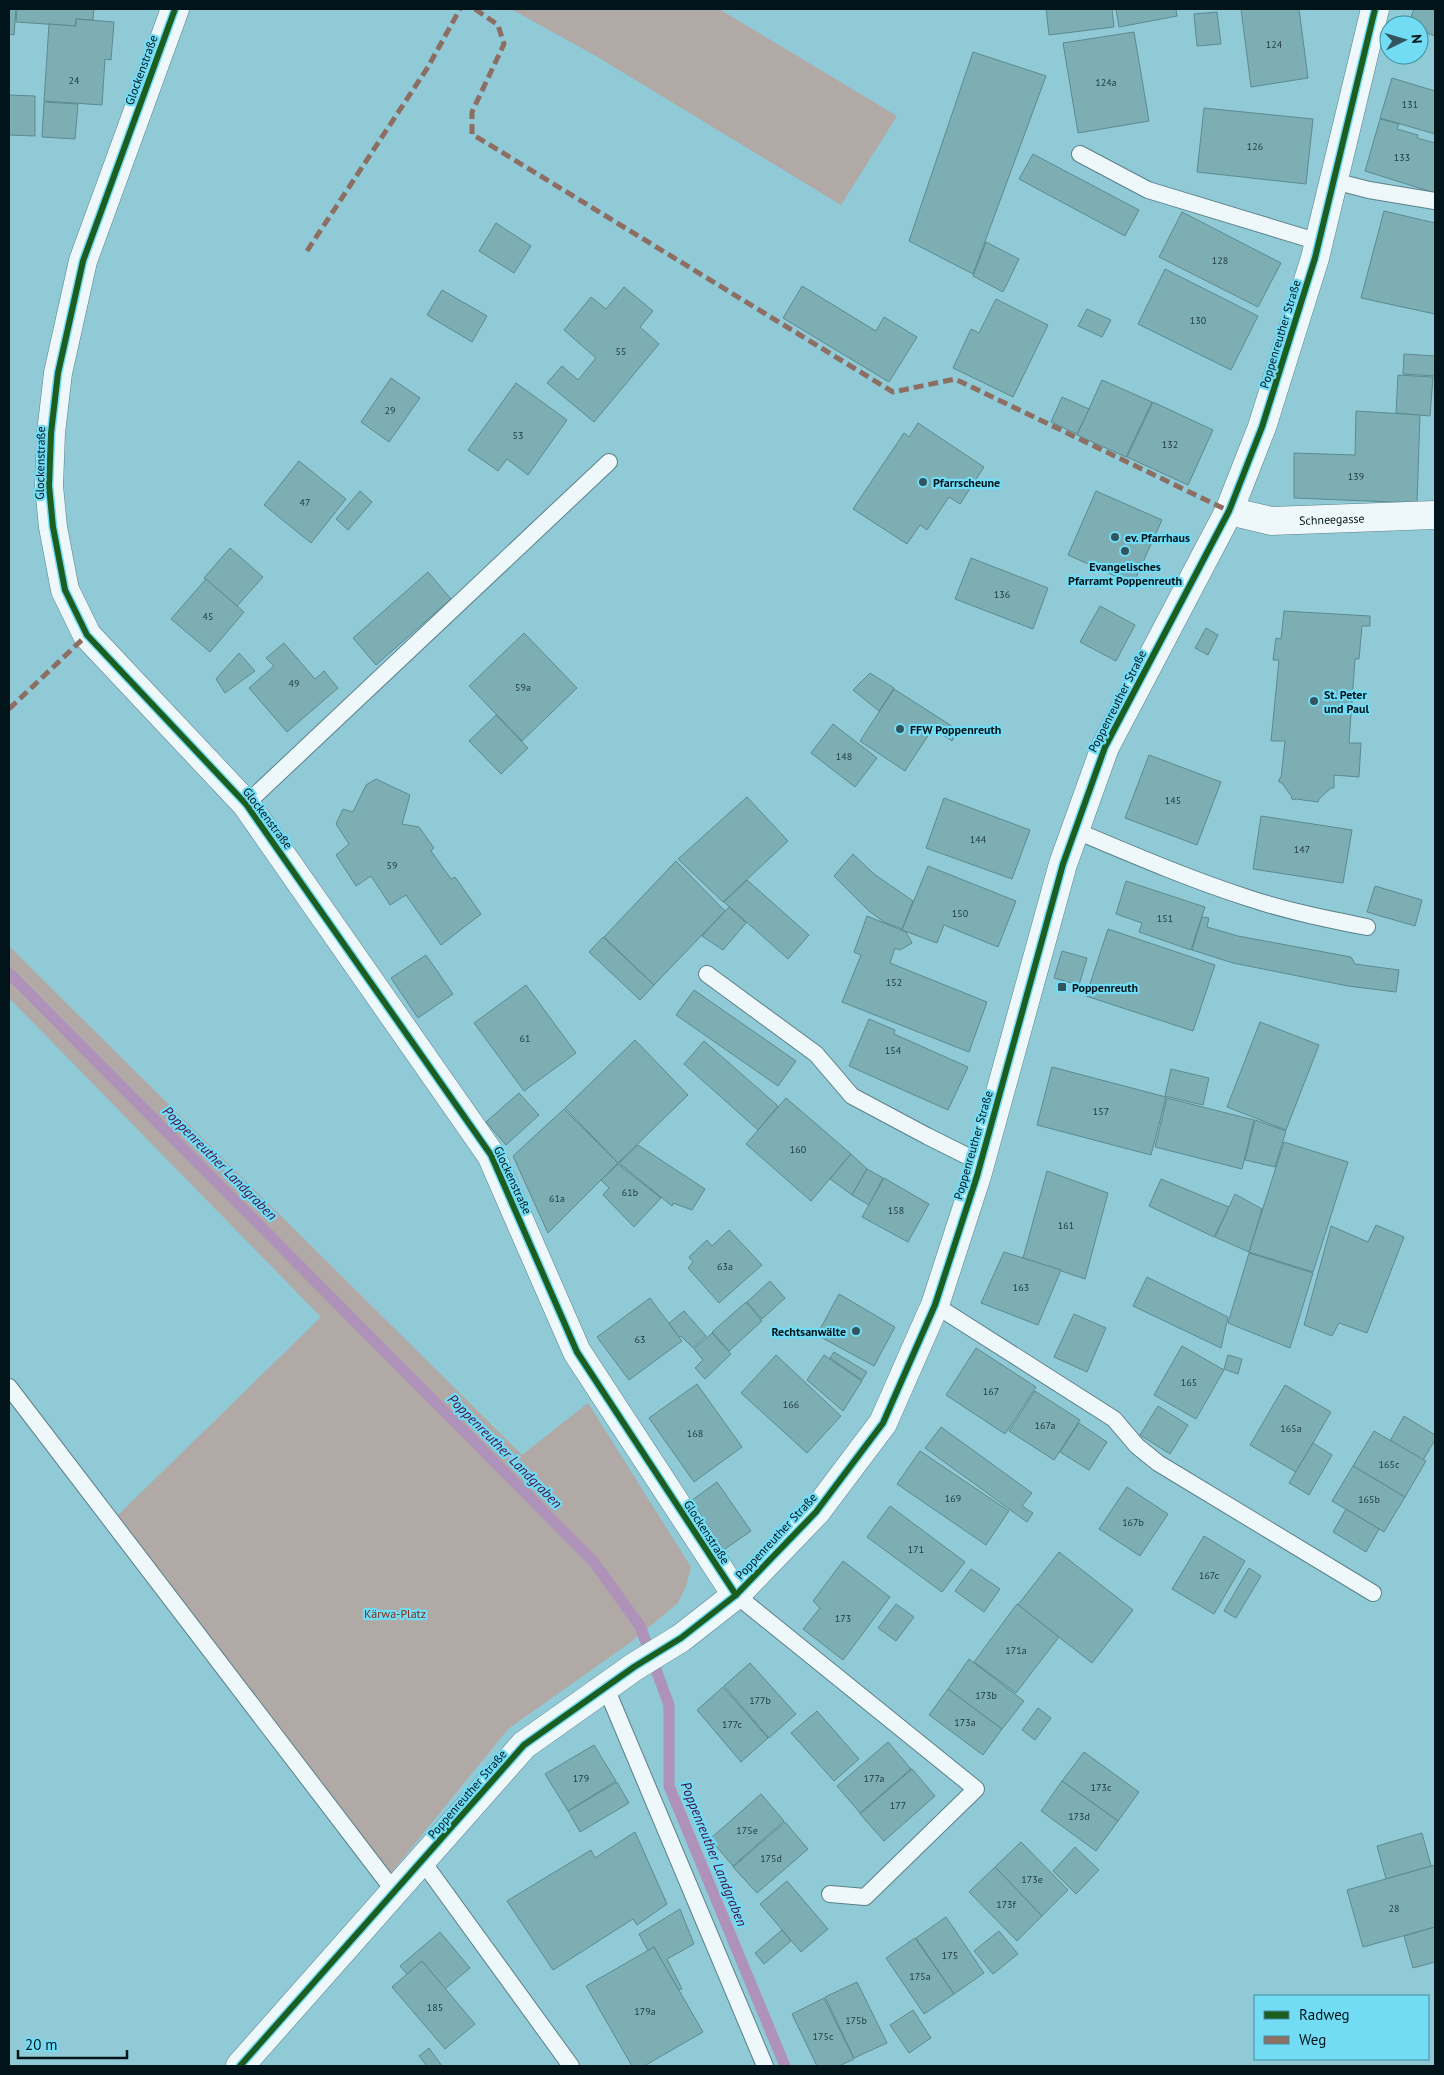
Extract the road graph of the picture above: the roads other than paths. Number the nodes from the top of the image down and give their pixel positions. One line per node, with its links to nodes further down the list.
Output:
1 (175, 9): 10 (street, Glockenstraße)
2 (1375, 9): 4 (street, Poppenreuther Straße)
3 (1080, 154): 6 (lane)
4 (1334, 181): 5 (lane); 6 (street, Poppenreuther Straße)
5 (1435, 200)
6 (1319, 242): 8 (street, Poppenreuther Straße)
7 (609, 462): 10 (lane)
8 (1229, 511): 9 (street, Schneegasse); 11 (street, Poppenreuther Straße)
9 (1435, 515)
10 (246, 804): 18 (street, Glockenstraße)
11 (1074, 830): 12 (lane); 14 (street, Poppenreuther Straße)
12 (1367, 927)
13 (707, 974): 14 (lane)
14 (981, 1163): 15 (street, Poppenreuther Straße)
15 (935, 1305): 17 (lane); 18 (street, Poppenreuther Straße)
16 (9, 1387): 21 (lane)
17 (1373, 1592)
18 (736, 1596): 19 (street, Poppenreuther Straße); 22 (lane)
19 (606, 1688): 20 (street, Poppenreuther Straße); 25 (lane)
20 (423, 1862): 21 (street, Poppenreuther Straße); 24 (lane)
21 (394, 1892): 23 (street, Poppenreuther Straße)
22 (830, 1894)
23 (240, 2066)
24 (571, 2066)
25 (765, 2066)

